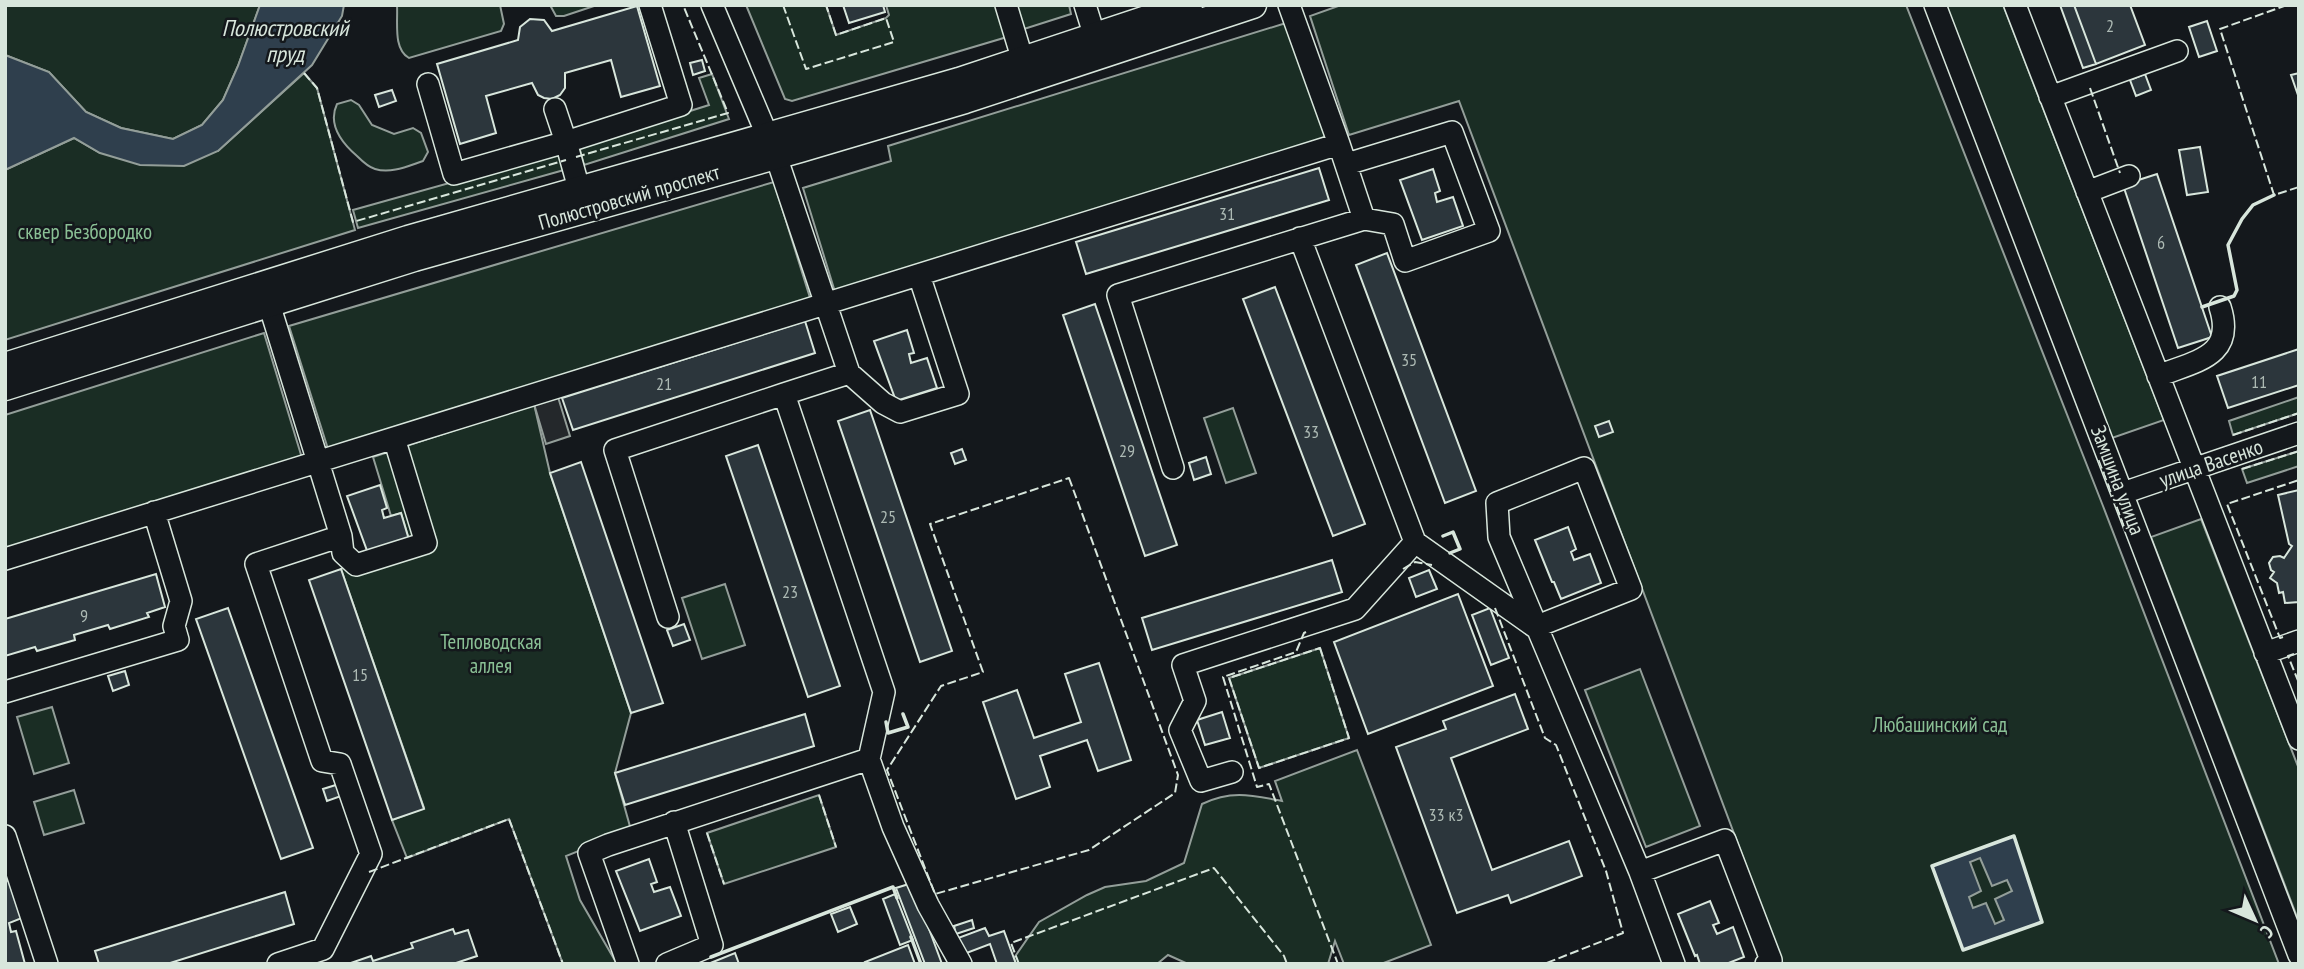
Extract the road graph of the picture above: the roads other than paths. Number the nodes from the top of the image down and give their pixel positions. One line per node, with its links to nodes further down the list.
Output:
1 (650, 5): 17 (street)
2 (712, 5): 19 (street)
3 (1006, 5): 13 (street)
4 (1085, 5): 11 (street)
5 (1189, 5): 11 (main road, Полюстровский проспект)
6 (1253, 5): 10 (main road, Полюстровский проспект)
7 (1289, 5): 18 (street)
8 (1935, 5): 40 (street, Замшина улица)
9 (2015, 5): 15 (street)
10 (1216, 11): 11 (main road, Полюстровский проспект)
11 (1098, 46): 13 (main road, Полюстровский проспект)
12 (2177, 51): 15 (street)
13 (1026, 70): 19 (main road, Полюстровский проспект)
14 (428, 84): 17 (street)
15 (2050, 97): 22 (street)
16 (555, 108): 17 (street)
17 (566, 142): 23 (street)
18 (1339, 144): 20 (street); 26 (street)
19 (772, 146): 23 (main road, Полюстровский проспект); 28 (street)
20 (1347, 164): 24 (street); 24 (street)
21 (2129, 176): 22 (street)
22 (2087, 192): 32 (street)
23 (582, 200): 27 (main road, Полюстровский проспект)
24 (1364, 219): 25 (street)
25 (1300, 238): 38 (street); 43 (street)
26 (919, 275): 28 (street); 31 (street)
27 (266, 294): 30 (main road, Полюстровский проспект); 33 (main road, Полюстровский проспект); 37 (street)
28 (826, 303): 31 (street); 36 (street)
29 (2220, 307): 32 (street)
30 (5, 366)
31 (849, 373): 34 (street)
32 (2158, 376): 39 (street)
33 (5, 387)
34 (784, 394): 45 (street); 51 (street)
35 (2299, 433): 39 (street, улица Васенко)
36 (394, 438): 37 (street); 42 (street)
37 (319, 461): 41 (street); 42 (street)
38 (1173, 468)
39 (2194, 468): 40 (street, улица Васенко); 48 (street)
40 (2123, 493): 56 (street, Замшина улица)
41 (154, 512): 44 (street); 49 (street)
42 (341, 536): 58 (street)
43 (1415, 542): 46 (street); 52 (street)
44 (5, 559)
45 (668, 617)
46 (1535, 627): 46 (street); 55 (street)
47 (2299, 641): 48 (street)
48 (2265, 653): 50 (street)
49 (5, 692)
50 (2299, 739)
51 (869, 759): 53 (street); 61 (street)
52 (1232, 772)
53 (674, 822): 59 (street); 60 (street)
54 (5, 836): 57 (street)
55 (1640, 872): 62 (street); 63 (street)
56 (2299, 955)
57 (47, 964)
58 (278, 964)
59 (628, 964)
60 (667, 964)
61 (961, 964)
62 (1674, 964)
63 (1766, 964)

